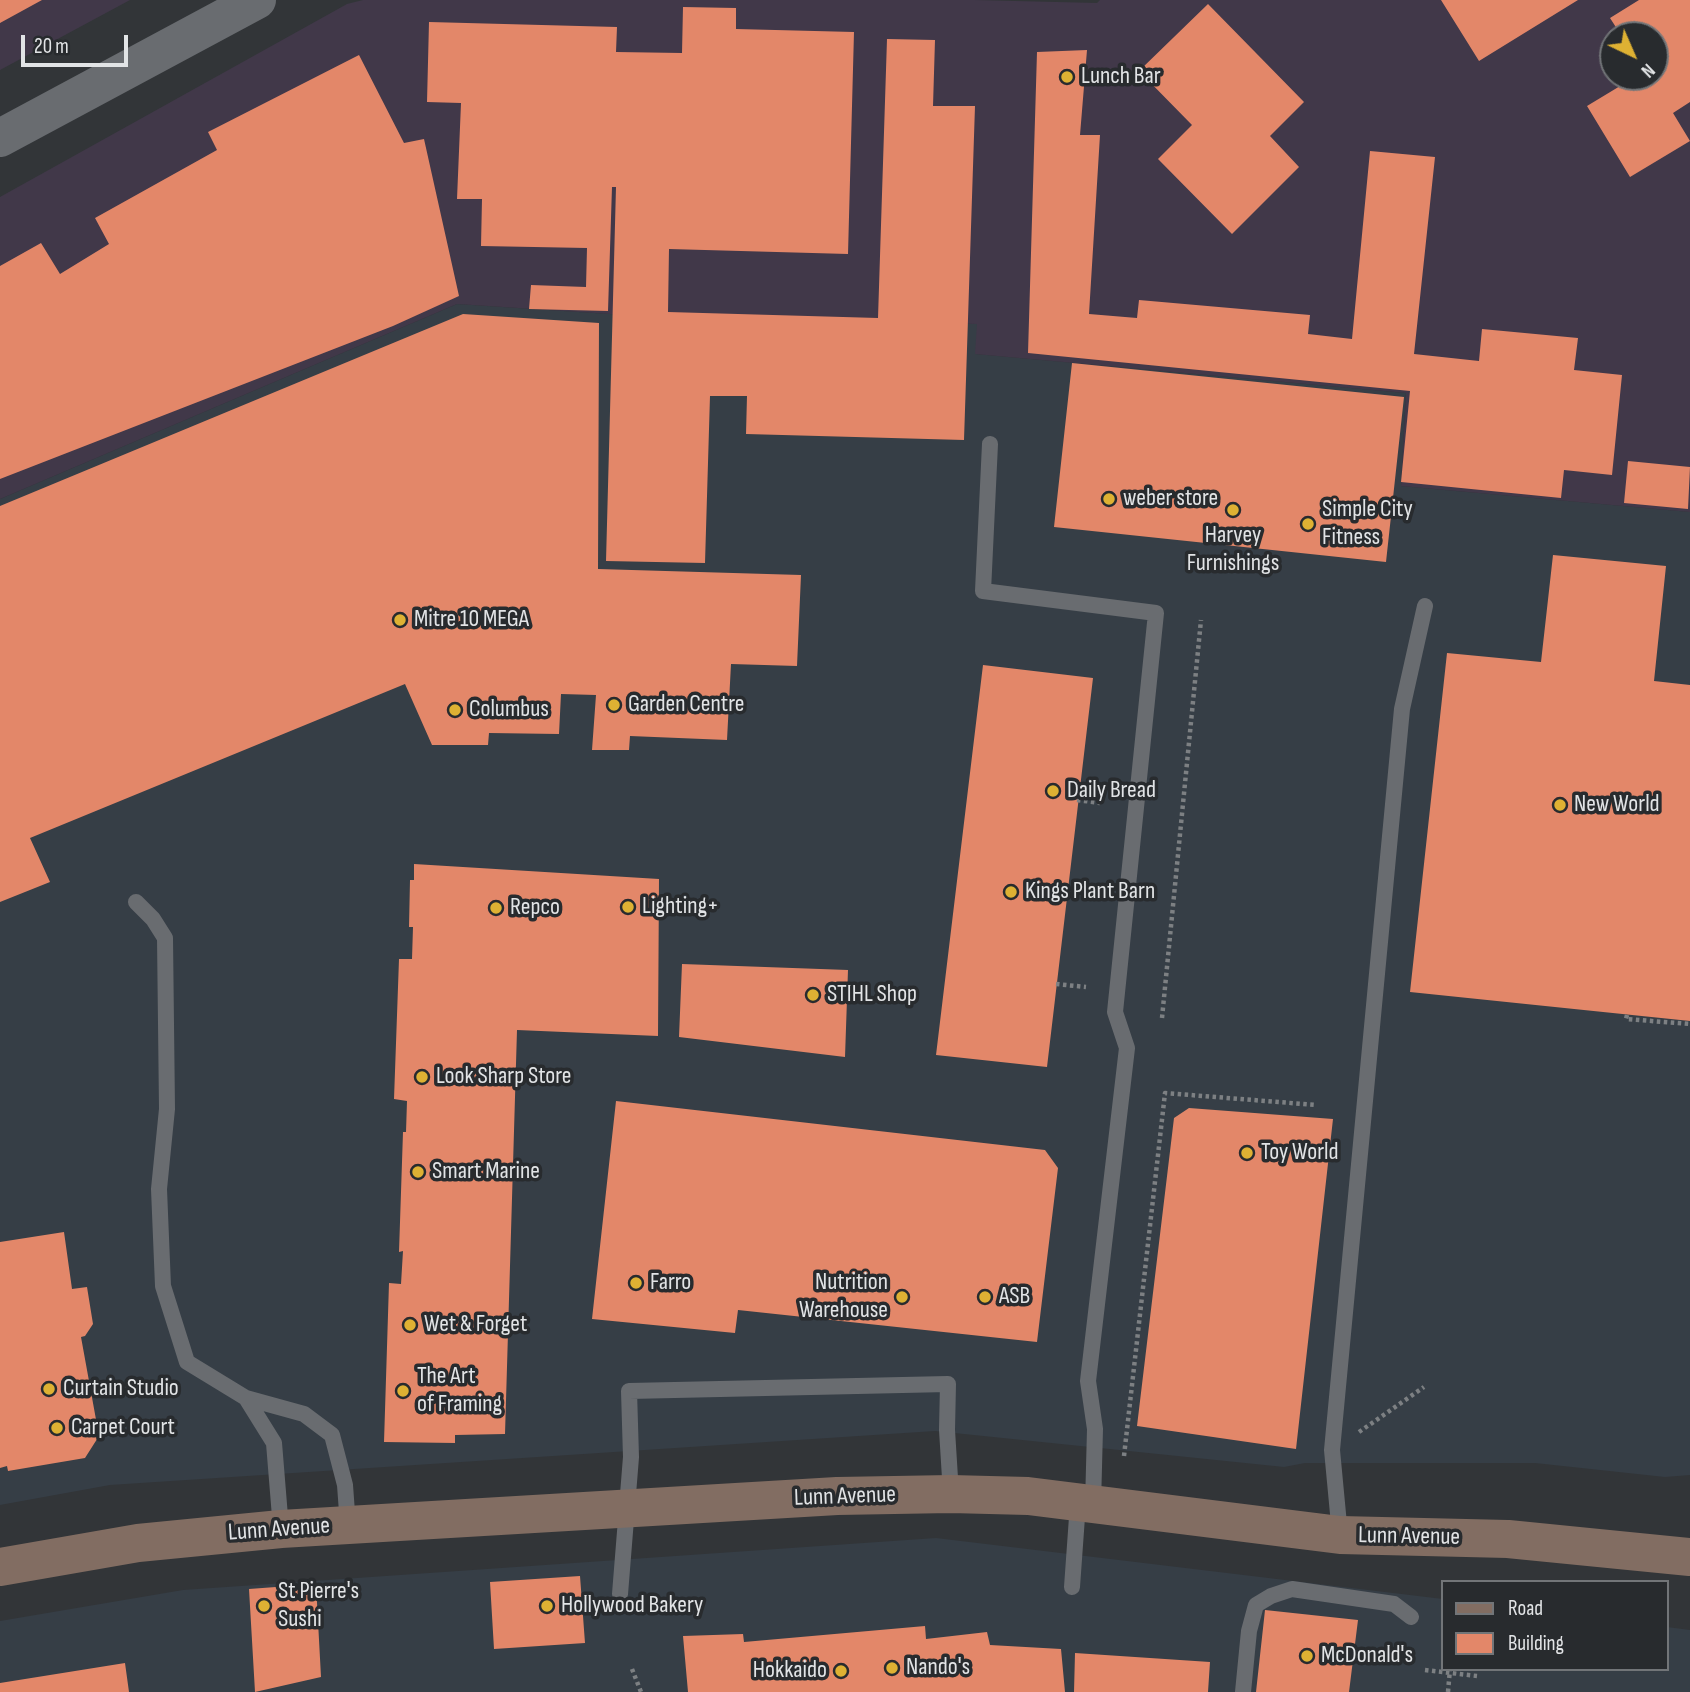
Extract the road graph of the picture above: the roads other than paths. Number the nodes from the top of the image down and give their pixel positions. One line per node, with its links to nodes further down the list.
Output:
1 (257, 0): 2 (street)
2 (0, 138)
3 (990, 444): 8 (lane)
4 (1424, 606): 12 (lane)
5 (136, 902): 6 (lane)
6 (246, 1398): 10 (lane); 11 (lane)
7 (951, 1494): 8 (main road, Lunn Avenue); 9 (main road, Lunn Avenue); 9 (lane)
8 (1086, 1504): 12 (main road, Lunn Avenue); 15 (lane)
9 (626, 1509): 10 (main road, Lunn Avenue); 16 (lane)
10 (348, 1526): 11 (main road, Lunn Avenue)
11 (281, 1529): 14 (main road, Lunn Avenue)
12 (1340, 1535): 13 (main road, Lunn Avenue)
13 (1690, 1557)
14 (0, 1567)
15 (1072, 1587)
16 (620, 1594)
17 (1411, 1617): 18 (lane)
18 (1243, 1692)

